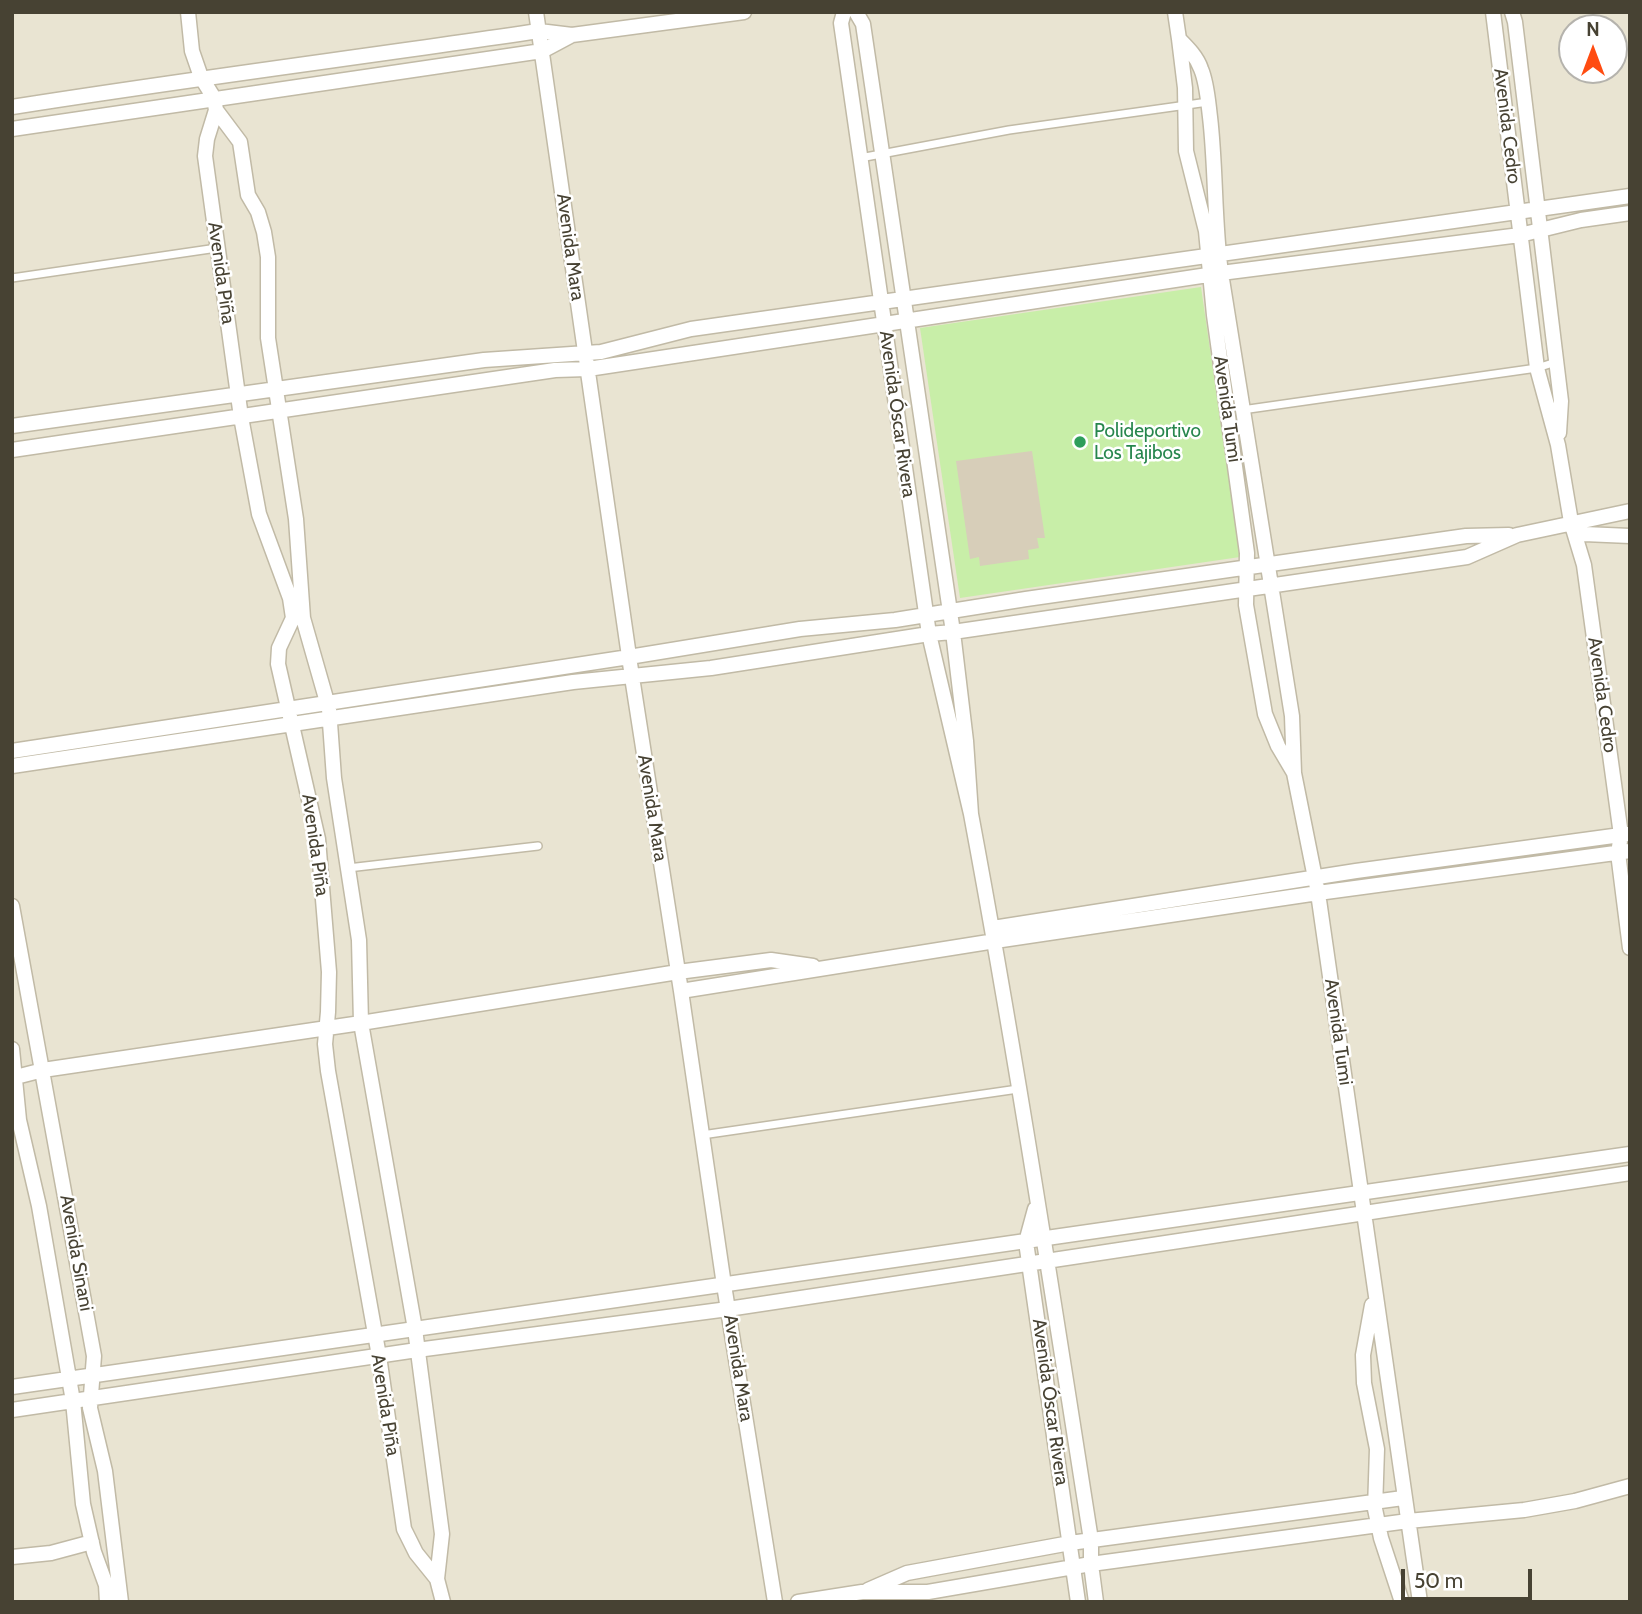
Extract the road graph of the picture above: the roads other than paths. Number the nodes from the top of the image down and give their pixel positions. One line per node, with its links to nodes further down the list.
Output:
1 (188, 12): 13 (street, Avenida Piña)
2 (536, 12): 9 (street, Avenida Mara)
3 (744, 12): 10 (street)
4 (844, 12): 20 (street, Avenida Óscar Rivera)
5 (856, 12): 19 (street, Avenida Óscar Rivera)
6 (1175, 12): 11 (street, Avenida Tumi)
7 (1493, 12): 23 (street, Avenida Cedro)
8 (1512, 12): 22 (street, Avenida Cedro)
9 (539, 31): 10 (street); 12 (street, Avenida Mara); 13 (street)
10 (572, 35): 12 (street)
11 (1179, 39): 14 (street, Avenida Tumi); 16 (street, Avenida Tumi)
12 (542, 51): 15 (street); 35 (street, Avenida Mara)
13 (201, 77): 15 (street, Avenida Piña); 17 (street)
14 (1208, 102): 16 (lane); 28 (street, Avenida Tumi)
15 (215, 104): 18 (street); 27 (street, Avenida Piña); 39 (street, Avenida Piña)
16 (1185, 104): 19 (lane); 28 (street, Avenida Tumi)
17 (12, 107)
18 (12, 129)
19 (883, 154): 20 (lane); 31 (street, Avenida Óscar Rivera)
20 (860, 158): 32 (street, Avenida Óscar Rivera)
21 (1630, 196): 22 (street)
22 (1537, 210): 23 (street); 25 (street, Avenida Cedro)
23 (1518, 213): 26 (street, Avenida Cedro); 28 (street)
24 (1630, 213): 25 (street)
25 (1540, 230): 26 (street); 36 (street, Avenida Cedro)
26 (1521, 235): 29 (street); 37 (street, Avenida Cedro)
27 (217, 248): 30 (lane); 40 (street, Avenida Piña)
28 (1213, 254): 29 (street, Avenida Tumi); 31 (street)
29 (1215, 274): 33 (street); 41 (street, Avenida Tumi); 43 (street, Avenida Tumi)
30 (12, 278)
31 (904, 298): 32 (street); 33 (street, Avenida Óscar Rivera)
32 (881, 302): 34 (street, Avenida Óscar Rivera); 35 (street)
33 (907, 322): 34 (street); 56 (street, Avenida Óscar Rivera)
34 (884, 326): 38 (street); 57 (street, Avenida Óscar Rivera)
35 (586, 352): 38 (street, Avenida Mara); 39 (street)
36 (1556, 362): 37 (lane); 46 (street, Avenida Cedro)
37 (1537, 368): 41 (lane); 46 (street, Avenida Cedro)
38 (588, 369): 42 (street); 60 (street, Avenida Mara)
39 (276, 390): 40 (street); 42 (street, Avenida Piña)
40 (238, 396): 44 (street, Avenida Piña); 45 (street)
41 (1243, 409): 43 (lane); 52 (street, Avenida Tumi)
42 (280, 411): 44 (street); 62 (street, Avenida Piña)
43 (1227, 411): 53 (street, Avenida Tumi)
44 (241, 417): 47 (street); 63 (street, Avenida Piña)
45 (12, 426)
46 (1558, 445): 49 (street, Avenida Cedro)
47 (12, 450)
48 (1630, 511): 49 (street)
49 (1571, 522): 50 (street); 51 (street); 69 (street, Avenida Cedro)
50 (1517, 535): 52 (street); 54 (street)
51 (1630, 537)
52 (1269, 564): 53 (street); 54 (street, Avenida Tumi)
53 (1247, 567): 55 (street, Avenida Tumi); 56 (street)
54 (1272, 586): 55 (street); 67 (street, Avenida Tumi)
55 (1245, 590): 58 (street); 67 (street, Avenida Tumi)
56 (950, 611): 57 (street); 58 (street, Avenida Óscar Rivera)
57 (926, 615): 59 (street, Avenida Óscar Rivera); 60 (street)
58 (953, 632): 59 (street); 68 (street, Avenida Óscar Rivera)
59 (929, 634): 61 (street); 68 (street, Avenida Óscar Rivera)
60 (629, 657): 61 (street, Avenida Mara); 62 (street)
61 (632, 677): 64 (street); 79 (street, Avenida Mara)
62 (328, 702): 63 (street); 64 (street, Avenida Piña)
63 (288, 716): 64 (street); 65 (street); 66 (street); 82 (street, Avenida Piña)
64 (330, 717): 72 (street, Avenida Piña)
65 (12, 751)
66 (12, 766)
67 (1294, 773): 73 (street, Avenida Tumi)
68 (971, 814): 76 (street, Avenida Óscar Rivera)
69 (1626, 835): 71 (street, Avenida Cedro); 73 (street)
70 (538, 846): 72 (lane)
71 (1624, 852): 74 (street); 77 (street, Avenida Cedro)
72 (348, 868): 81 (street, Avenida Piña)
73 (1315, 878): 74 (street, Avenida Tumi); 76 (street)
74 (1318, 893): 76 (street); 90 (street, Avenida Tumi)
75 (12, 906): 84 (street, Avenida Sinani)
76 (994, 934): 78 (street); 86 (street, Avenida Óscar Rivera)
77 (1630, 948)
78 (828, 968): 79 (street); 80 (street)
79 (678, 972): 80 (street, Avenida Mara); 81 (street)
80 (681, 991): 87 (street, Avenida Mara)
81 (361, 1023): 82 (street); 100 (street, Avenida Piña)
82 (327, 1028): 84 (street); 101 (street, Avenida Piña)
83 (12, 1048): 85 (street, Avenida Sinani)
84 (43, 1070): 85 (street); 104 (street, Avenida Sinani)
85 (13, 1078): 105 (street, Avenida Sinani)
86 (1018, 1089): 87 (lane); 91 (street, Avenida Óscar Rivera)
87 (701, 1135): 97 (street, Avenida Mara)
88 (1630, 1154): 90 (street)
89 (1630, 1173): 92 (street)
90 (1360, 1193): 92 (street, Avenida Tumi); 93 (street)
91 (1037, 1203): 93 (street, Avenida Óscar Rivera); 94 (street, Avenida Óscar Rivera)
92 (1363, 1212): 95 (street); 98 (street, Avenida Tumi)
93 (1042, 1239): 94 (street); 95 (street, Avenida Óscar Rivera)
94 (1026, 1242): 96 (street, Avenida Óscar Rivera); 97 (street)
95 (1047, 1260): 96 (street); 115 (street, Avenida Óscar Rivera)
96 (1030, 1262): 99 (street); 117 (street, Avenida Óscar Rivera)
97 (724, 1285): 99 (street, Avenida Mara); 100 (street)
98 (1374, 1293): 111 (street, Avenida Tumi); 112 (street, Avenida Tumi)
99 (728, 1309): 102 (street); 126 (street, Avenida Mara)
100 (415, 1329): 101 (street); 102 (street, Avenida Piña)
101 (373, 1335): 103 (street, Avenida Piña); 104 (street)
102 (417, 1350): 103 (street); 121 (street, Avenida Piña)
103 (379, 1356): 107 (street); 121 (street, Avenida Piña)
104 (93, 1375): 105 (street); 107 (street, Avenida Sinani)
105 (68, 1379): 106 (street); 108 (street, Avenida Sinani)
106 (12, 1387)
107 (91, 1397): 108 (street); 124 (street, Avenida Sinani)
108 (72, 1401): 109 (street); 116 (street, Avenida Sinani)
109 (12, 1410)
110 (1630, 1486): 113 (street)
111 (1403, 1498): 112 (street); 113 (street, Avenida Tumi)
112 (1375, 1502): 114 (street, Avenida Tumi); 115 (street)
113 (1408, 1521): 114 (street); 131 (street, Avenida Tumi)
114 (1378, 1525): 119 (street); 130 (street, Avenida Tumi)
115 (1091, 1540): 117 (street); 119 (street, Avenida Óscar Rivera)
116 (92, 1542): 118 (street); 123 (street, Avenida Sinani)
117 (1070, 1543): 120 (street, Avenida Óscar Rivera); 122 (street)
118 (12, 1557)
119 (1091, 1564): 120 (street); 129 (street, Avenida Óscar Rivera)
120 (1074, 1567): 122 (street); 128 (street, Avenida Óscar Rivera)
121 (437, 1579): 125 (street, Avenida Piña)
122 (862, 1592): 127 (street)
123 (107, 1602)
124 (121, 1602)
125 (443, 1602)
126 (775, 1602)
127 (798, 1602)
128 (1078, 1602)
129 (1096, 1602)
130 (1402, 1602)
131 (1420, 1602)

